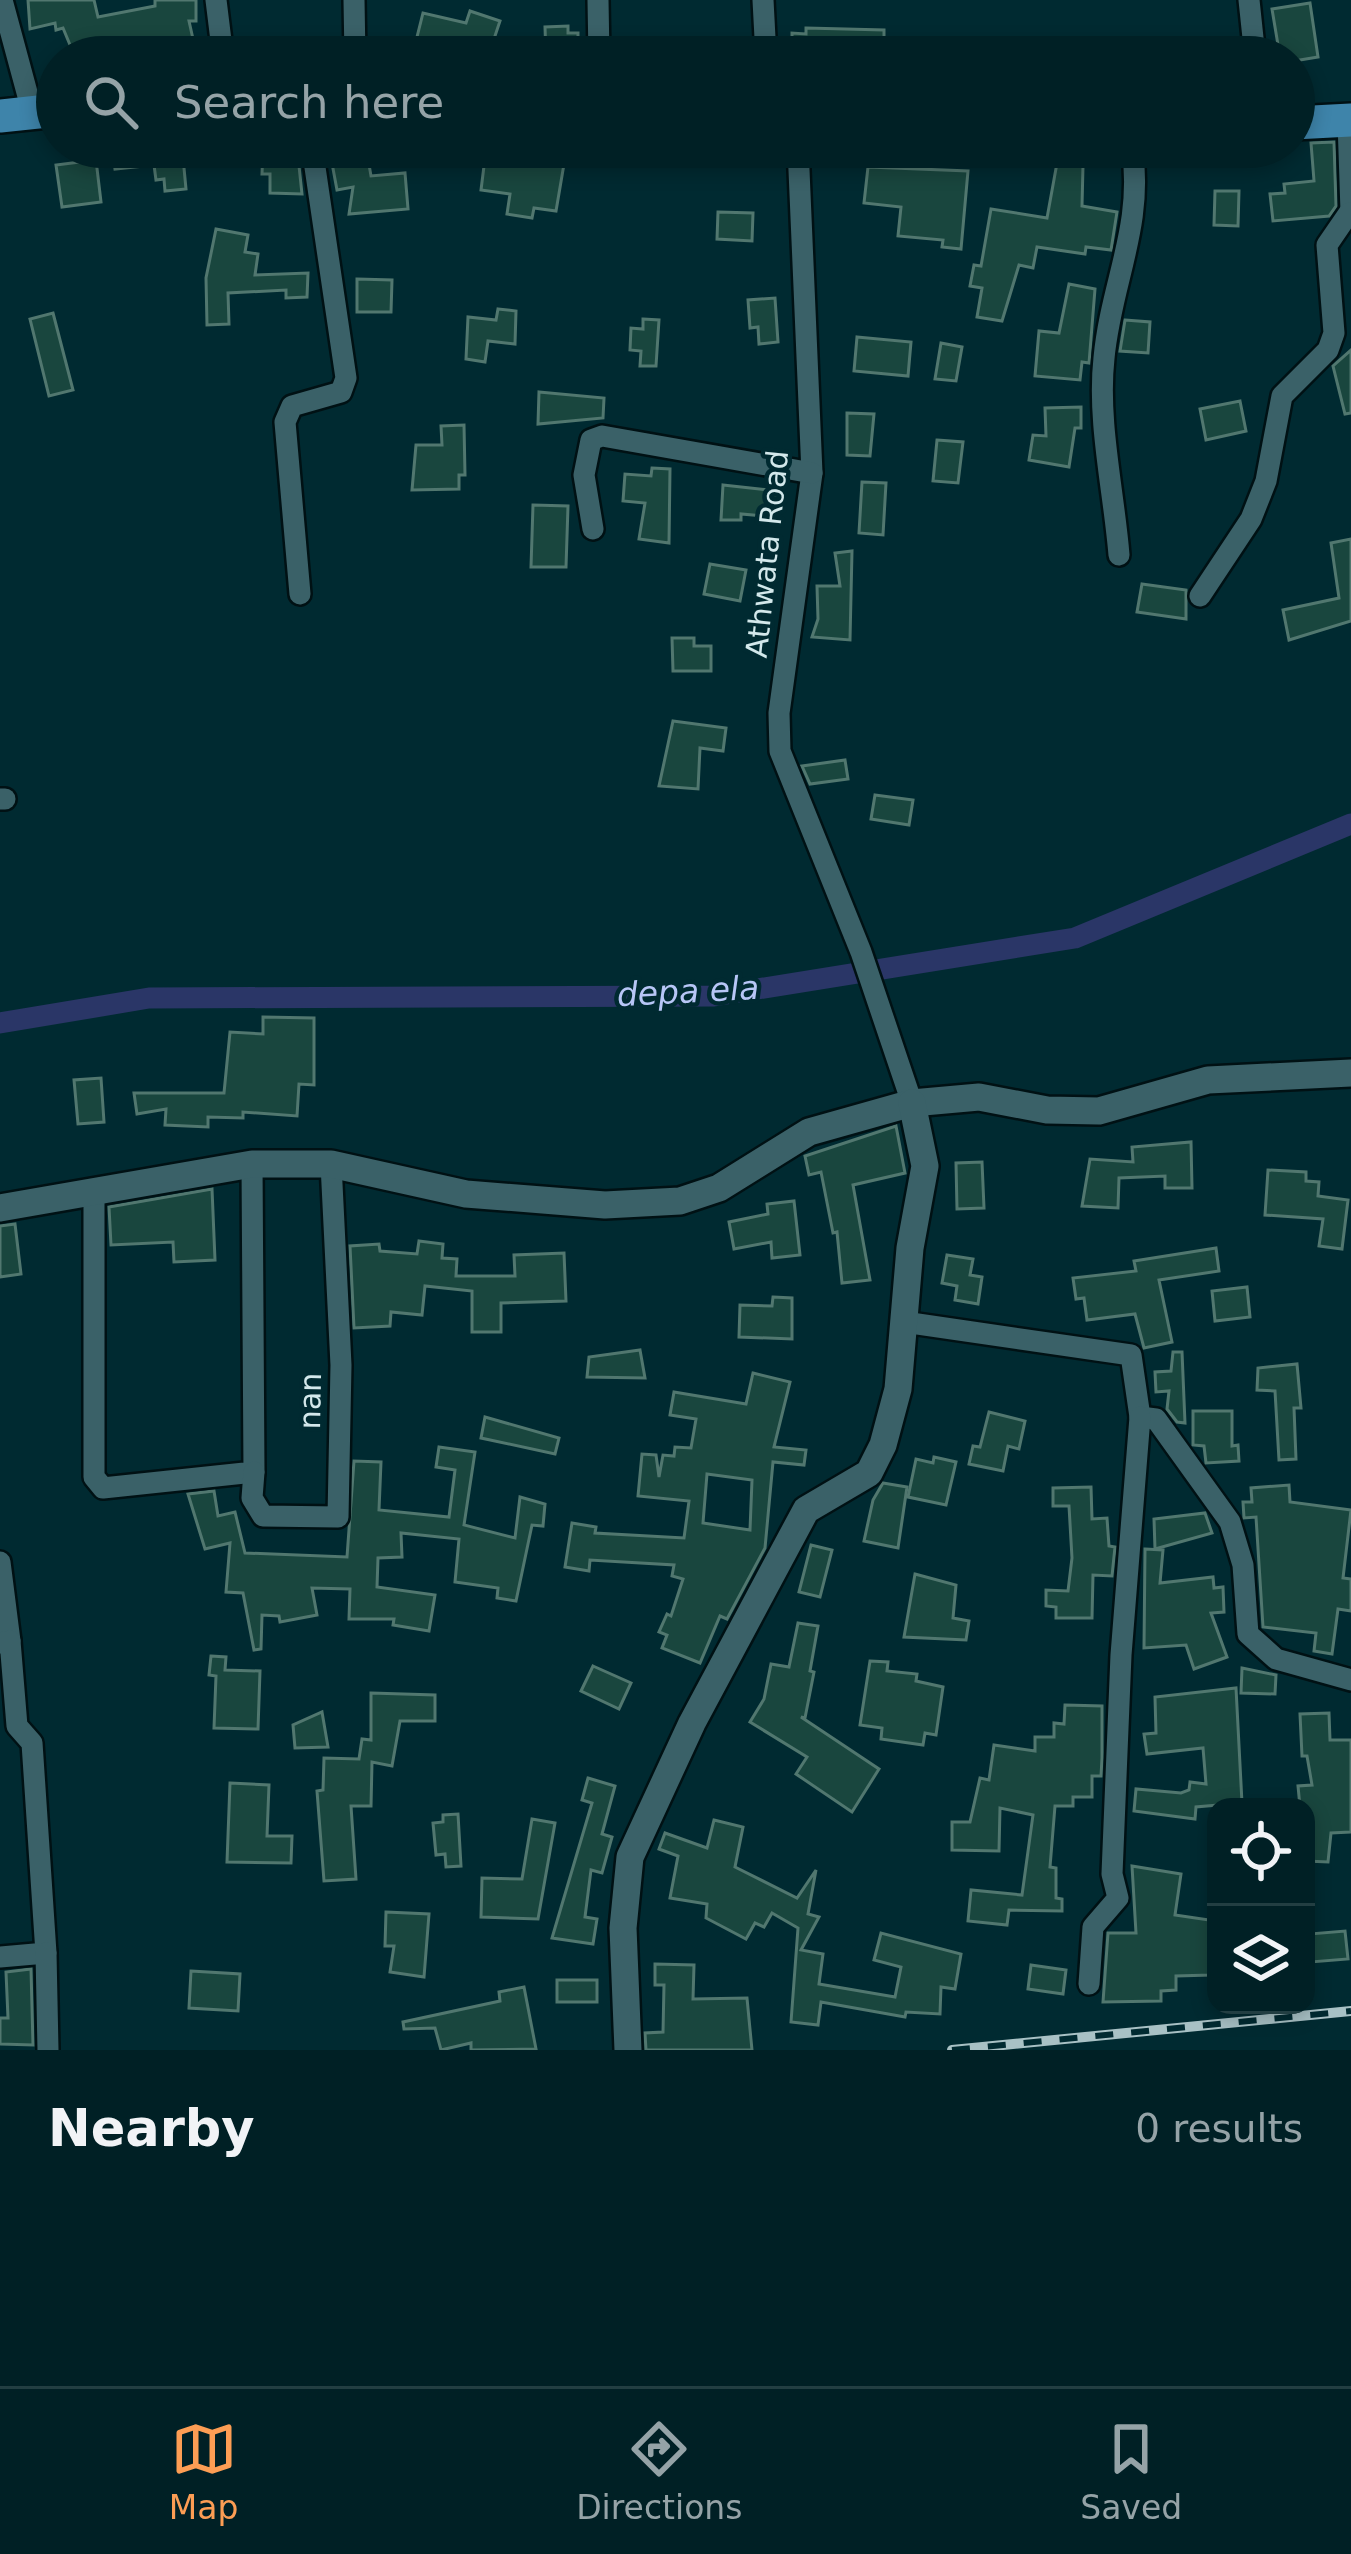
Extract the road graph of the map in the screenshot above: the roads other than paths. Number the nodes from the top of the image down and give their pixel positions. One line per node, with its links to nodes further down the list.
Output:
1 (2, 0): 12 (street)
2 (216, 0): 7 (street)
3 (354, 0): 8 (street)
4 (598, 0): 9 (street)
5 (763, 0): 10 (street)
6 (1249, 0): 11 (street)
7 (220, 36)
8 (355, 36)
9 (599, 36)
10 (765, 36)
11 (1253, 36)
12 (30, 112)
13 (1349, 120): 14 (main road); 18 (street)
14 (1315, 122)
15 (315, 168): 22 (street)
16 (799, 168): 19 (street, Athwata Road)
17 (1132, 168): 21 (street)
18 (1350, 213): 23 (street)
19 (812, 473): 20 (street); 25 (street, Athwata Road)
20 (592, 530)
21 (1119, 555)
22 (300, 594)
23 (1200, 596)
24 (1351, 1073): 25 (street)
25 (912, 1103): 27 (street); 30 (street)
26 (252, 1164): 27 (street); 28 (street); 32 (street)
27 (331, 1164): 32 (street, nan)
28 (94, 1190): 29 (street); 32 (street)
29 (0, 1208)
30 (904, 1322): 31 (street); 40 (street)
31 (1140, 1417): 35 (street); 38 (street)
32 (254, 1472)
33 (0, 1562): 34 (street)
34 (5, 1642): 36 (street)
35 (1351, 1681)
36 (46, 1953): 37 (street); 39 (street)
37 (0, 1957)
38 (1089, 1984)
39 (48, 2050)
40 (628, 2050)

